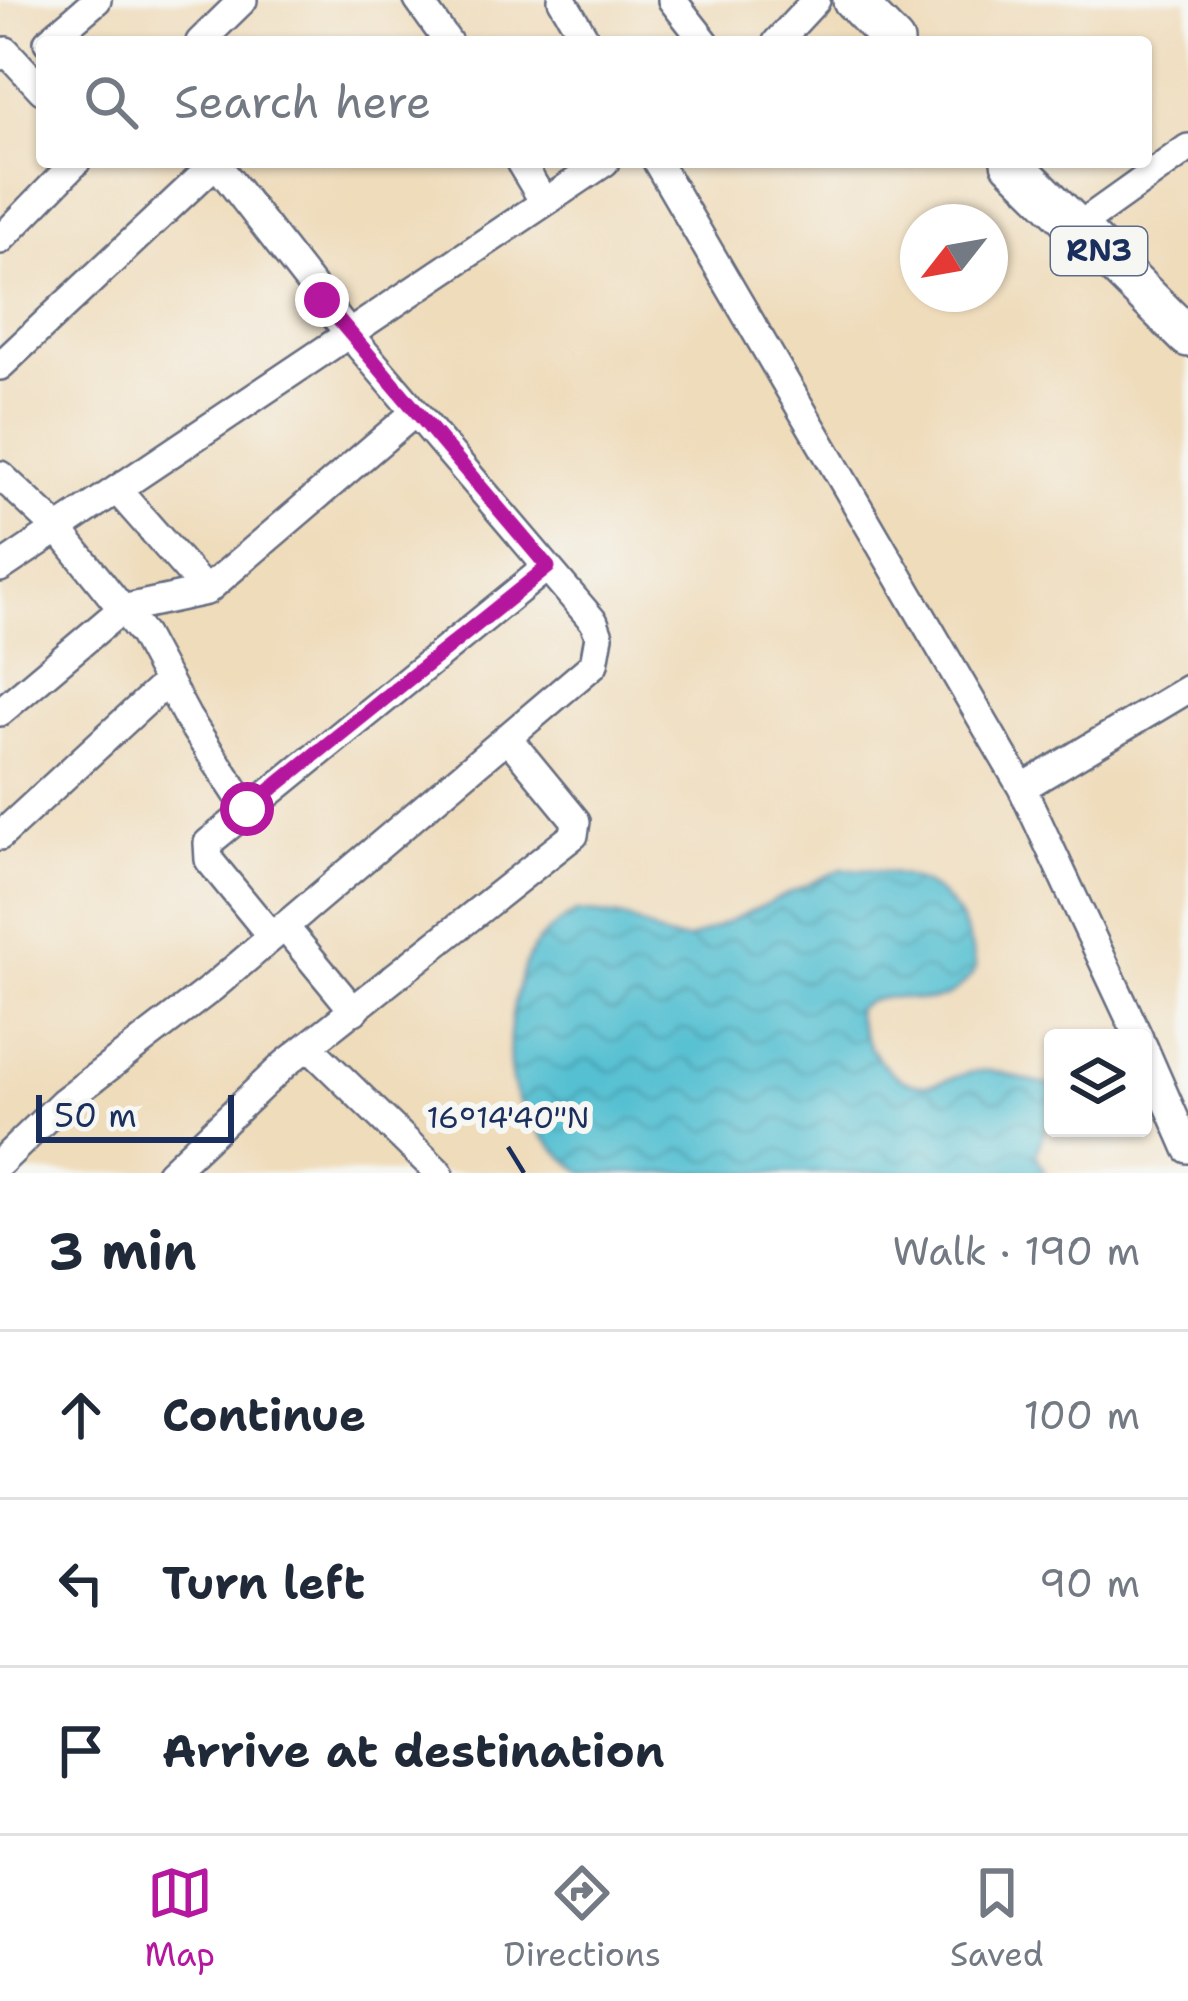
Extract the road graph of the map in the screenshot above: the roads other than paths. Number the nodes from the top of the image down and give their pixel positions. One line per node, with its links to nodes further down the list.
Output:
1 (97, 0): 8 (street)
2 (243, 0): 9 (street)
3 (418, 0): 10 (street)
4 (562, 0): 11 (street)
5 (672, 0): 12 (street)
6 (815, 0): 13 (street)
7 (853, 0): 14 (highway)
8 (49, 36)
9 (206, 36)
10 (444, 36)
11 (583, 36)
12 (700, 36)
13 (782, 36)
14 (888, 36)
15 (1188, 148): 24 (street)
16 (70, 168): 25 (street)
17 (211, 168): 28 (street)
18 (220, 168): 26 (street)
19 (524, 168): 23 (street)
20 (596, 168): 23 (street)
21 (660, 168): 41 (street)
22 (1017, 168): 24 (highway, RN3)
23 (544, 202): 26 (street)
24 (1076, 228): 27 (highway, RN3)
25 (0, 240)
26 (349, 334): 29 (street); 31 (street)
27 (1188, 338)
28 (0, 366)
29 (414, 413): 33 (street); 35 (street)
30 (0, 475): 32 (street)
31 (117, 490): 32 (street); 35 (street)
32 (58, 530): 34 (street); 36 (street)
33 (548, 567): 40 (street); 42 (street)
34 (0, 568)
35 (206, 591): 36 (street)
36 (122, 609): 37 (street); 39 (street)
37 (168, 681): 42 (street); 43 (street)
38 (1188, 689): 41 (street)
39 (0, 712)
40 (507, 737): 44 (street); 45 (street)
41 (1022, 788): 46 (street)
42 (247, 809): 44 (street)
43 (0, 836)
44 (278, 931): 45 (street); 50 (street)
45 (354, 1011): 47 (street)
46 (1135, 1029)
47 (308, 1046): 51 (street); 52 (street)
48 (1152, 1067): 49 (street)
49 (1188, 1149)
50 (0, 1163)
51 (170, 1173)
52 (439, 1173)

